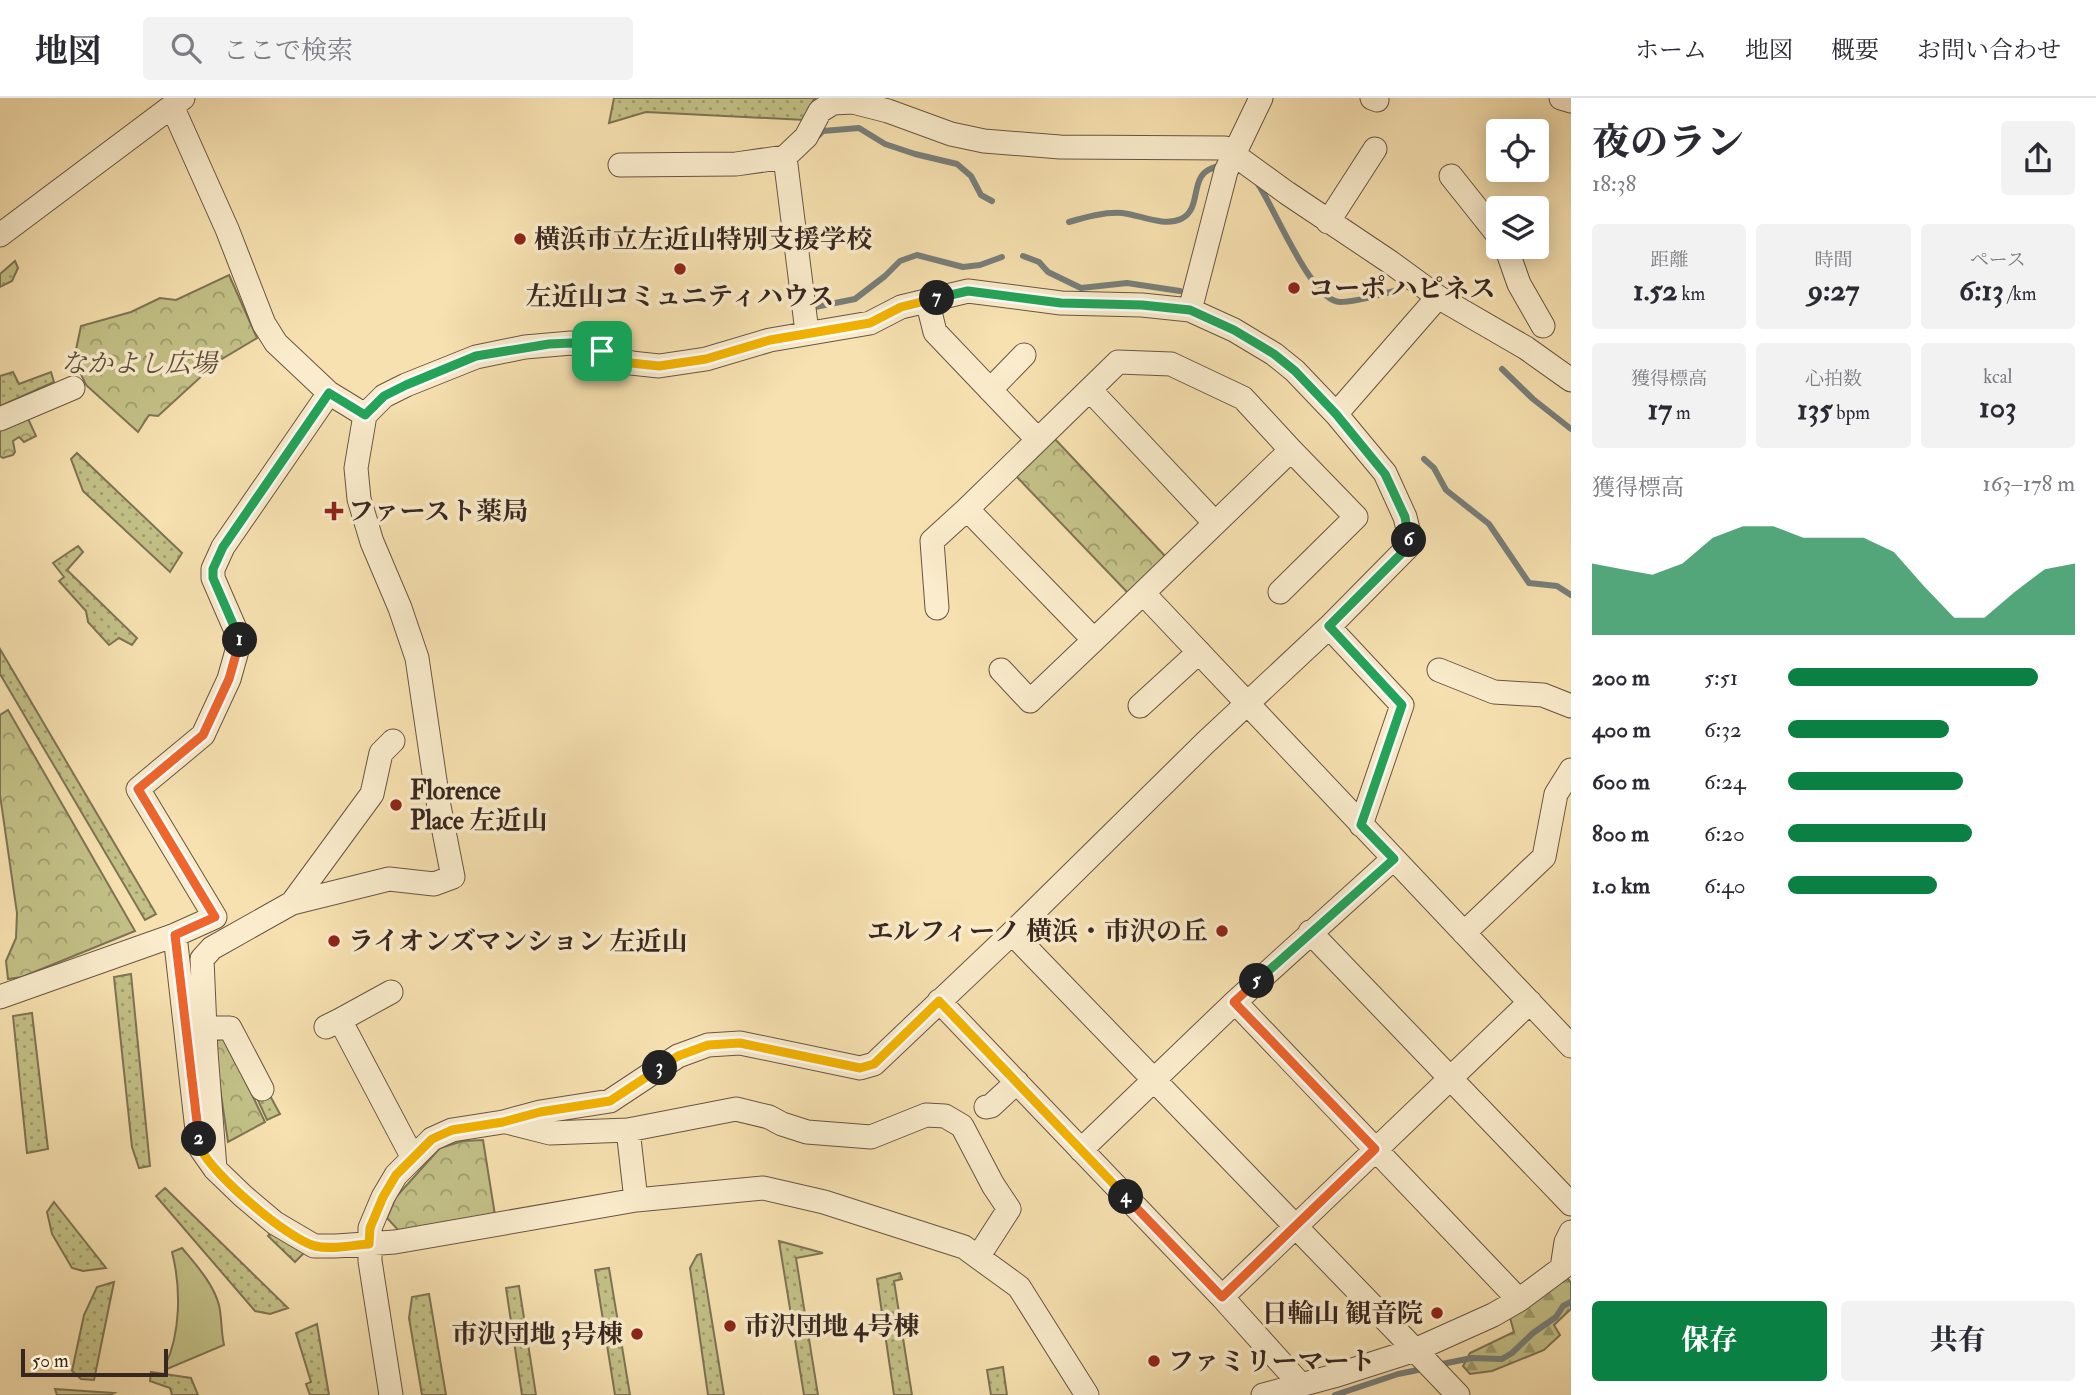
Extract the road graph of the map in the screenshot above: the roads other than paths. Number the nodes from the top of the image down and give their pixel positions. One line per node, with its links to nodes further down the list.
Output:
1 (1261, 98): 7 (street)
2 (1561, 98): 3 (street)
3 (1571, 101)
4 (178, 102): 13 (street); 25 (street)
5 (880, 104): 7 (street); 8 (street)
6 (1375, 149): 12 (street)
7 (1235, 154): 12 (street); 17 (street)
8 (785, 157): 9 (street); 18 (street)
9 (620, 165)
10 (1451, 176): 11 (street)
11 (1486, 220)
12 (1328, 222): 15 (street)
13 (0, 235)
14 (1510, 259): 19 (street)
15 (1438, 297): 19 (street); 26 (street)
16 (927, 300): 17 (street); 18 (street); 23 (street)
17 (1190, 310): 26 (street)
18 (807, 332): 27 (street)
19 (1525, 348): 21 (street)
20 (1024, 355): 23 (street)
21 (1570, 376)
22 (72, 388): 28 (street)
23 (990, 390): 29 (street)
24 (1090, 390): 29 (street); 30 (street); 32 (street)
25 (329, 393): 27 (street); 52 (street)
26 (1336, 414): 36 (street)
27 (365, 415): 48 (street)
28 (0, 419)
29 (1038, 440): 31 (street)
30 (1291, 450): 32 (street); 33 (street)
31 (967, 509): 35 (street); 37 (street)
32 (1215, 523): 34 (street)
33 (1280, 592)
34 (1143, 593): 37 (street); 38 (street)
35 (937, 608)
36 (1329, 626): 41 (street); 46 (street)
37 (1094, 640): 39 (street)
38 (1199, 652): 41 (street); 42 (street)
39 (1001, 670)
40 (1439, 670): 43 (street)
41 (1247, 704): 46 (street); 50 (street)
42 (1140, 706)
43 (1571, 706)
44 (393, 741): 48 (street)
45 (1571, 770): 51 (street)
46 (1361, 825): 47 (street)
47 (1394, 859): 49 (street); 51 (street)
48 (292, 903): 58 (street)
49 (1310, 932): 56 (street); 60 (street)
50 (1012, 933): 55 (street); 61 (street)
51 (1464, 933): 57 (street)
52 (175, 935): 54 (street); 70 (street)
53 (391, 992): 69 (street)
54 (0, 997)
55 (939, 1001): 62 (street); 65 (street)
56 (1234, 1002): 61 (street); 67 (street)
57 (1530, 1002): 59 (street); 60 (street)
58 (205, 1028): 63 (street); 70 (street)
59 (1571, 1046)
60 (1451, 1079): 67 (street); 72 (street)
61 (1153, 1080): 68 (street); 73 (street)
62 (1017, 1082): 64 (street); 68 (street)
63 (262, 1089)
64 (986, 1107)
65 (503, 1122): 66 (street); 69 (street)
66 (628, 1130): 71 (street); 76 (street)
67 (1375, 1149): 73 (street); 78 (street)
68 (1081, 1150): 77 (street)
69 (413, 1158): 75 (street)
70 (215, 1169): 75 (street)
71 (636, 1200): 75 (street); 76 (street)
72 (1571, 1204)
73 (1295, 1226): 77 (street); 79 (street)
74 (1571, 1232): 78 (street)
75 (369, 1244): 81 (street)
76 (978, 1257): 82 (street)
77 (1222, 1297): 80 (street)
78 (1518, 1300): 79 (street)
79 (1415, 1350): 80 (street); 84 (street)
80 (1301, 1385): 83 (street)
81 (391, 1395)
82 (1087, 1395)
83 (1263, 1395)
84 (1458, 1395)

